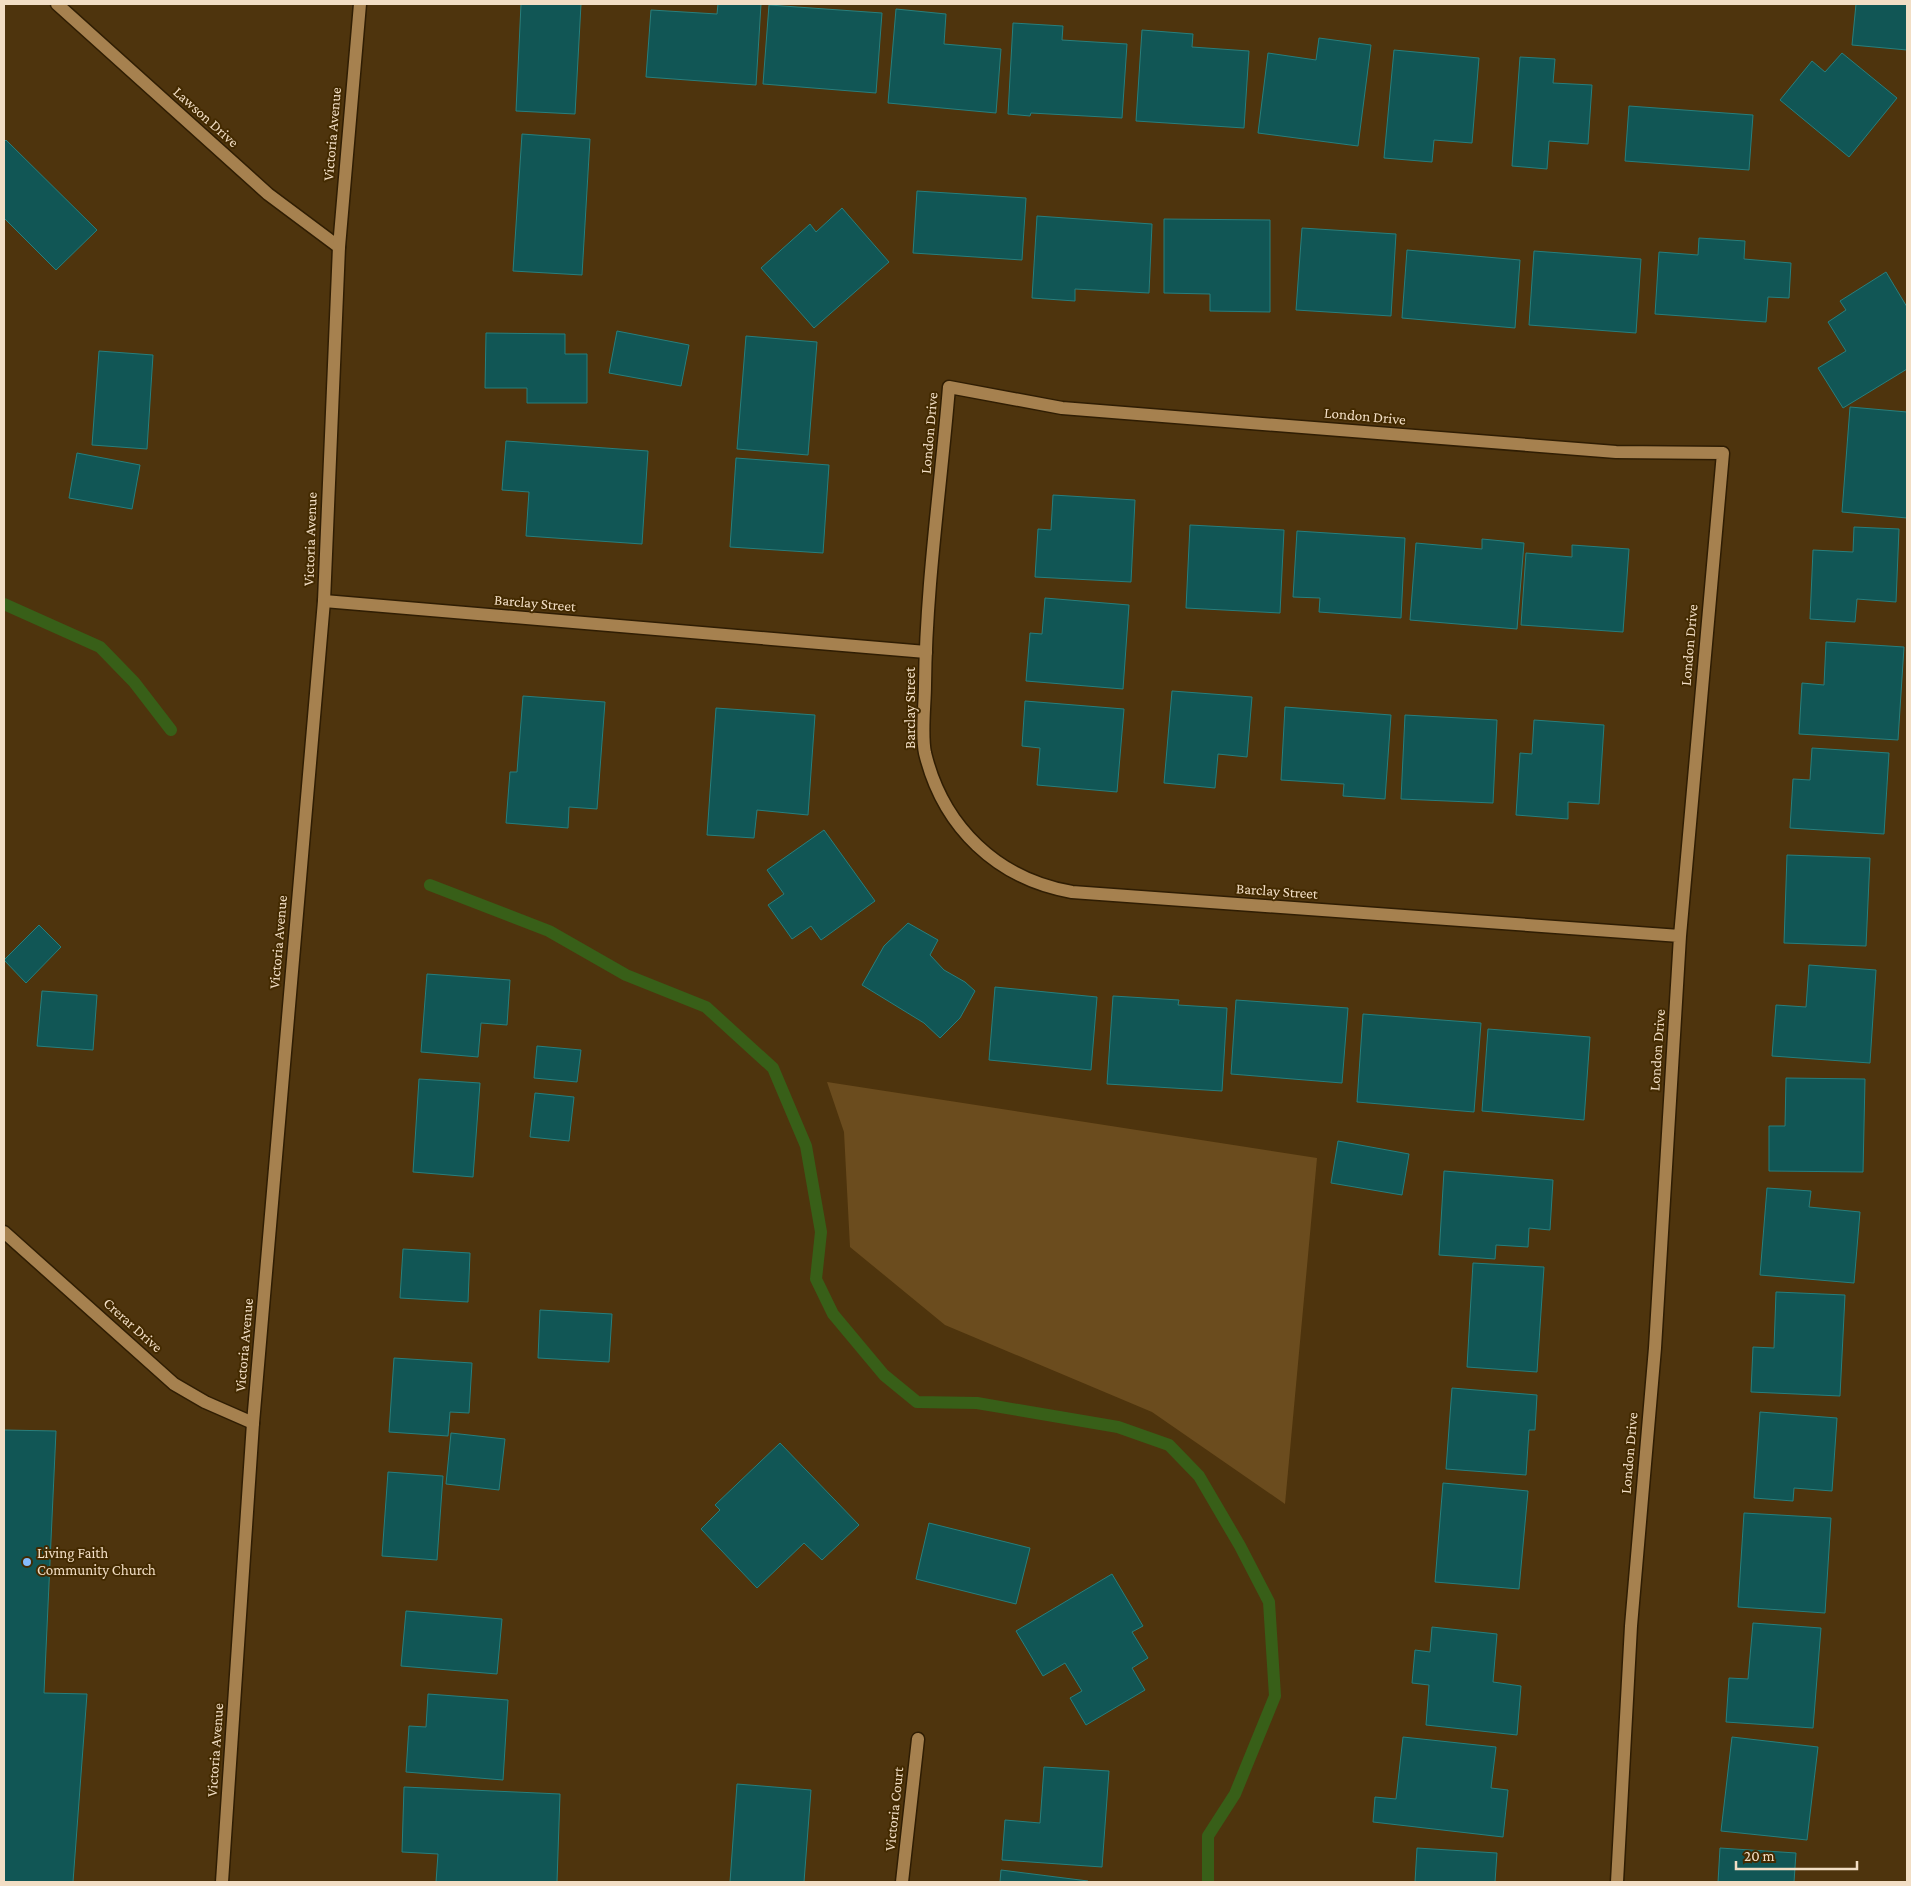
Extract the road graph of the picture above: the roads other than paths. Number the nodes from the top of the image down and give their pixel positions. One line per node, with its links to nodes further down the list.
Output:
1 (58, 4): 3 (street, Lawson Drive)
2 (360, 4): 3 (street, Victoria Avenue)
3 (339, 247): 4 (street, Victoria Avenue)
4 (324, 601): 5 (street, Barclay Street); 8 (street, Victoria Avenue)
5 (926, 652): 6 (street, Barclay Street); 6 (street, London Drive)
6 (1680, 936): 12 (street, London Drive)
7 (4, 1232): 8 (street, Crerar Drive)
8 (253, 1423): 10 (street, Victoria Avenue)
9 (918, 1740): 11 (street, Victoria Court)
10 (222, 1882)
11 (902, 1882)
12 (1617, 1882)

